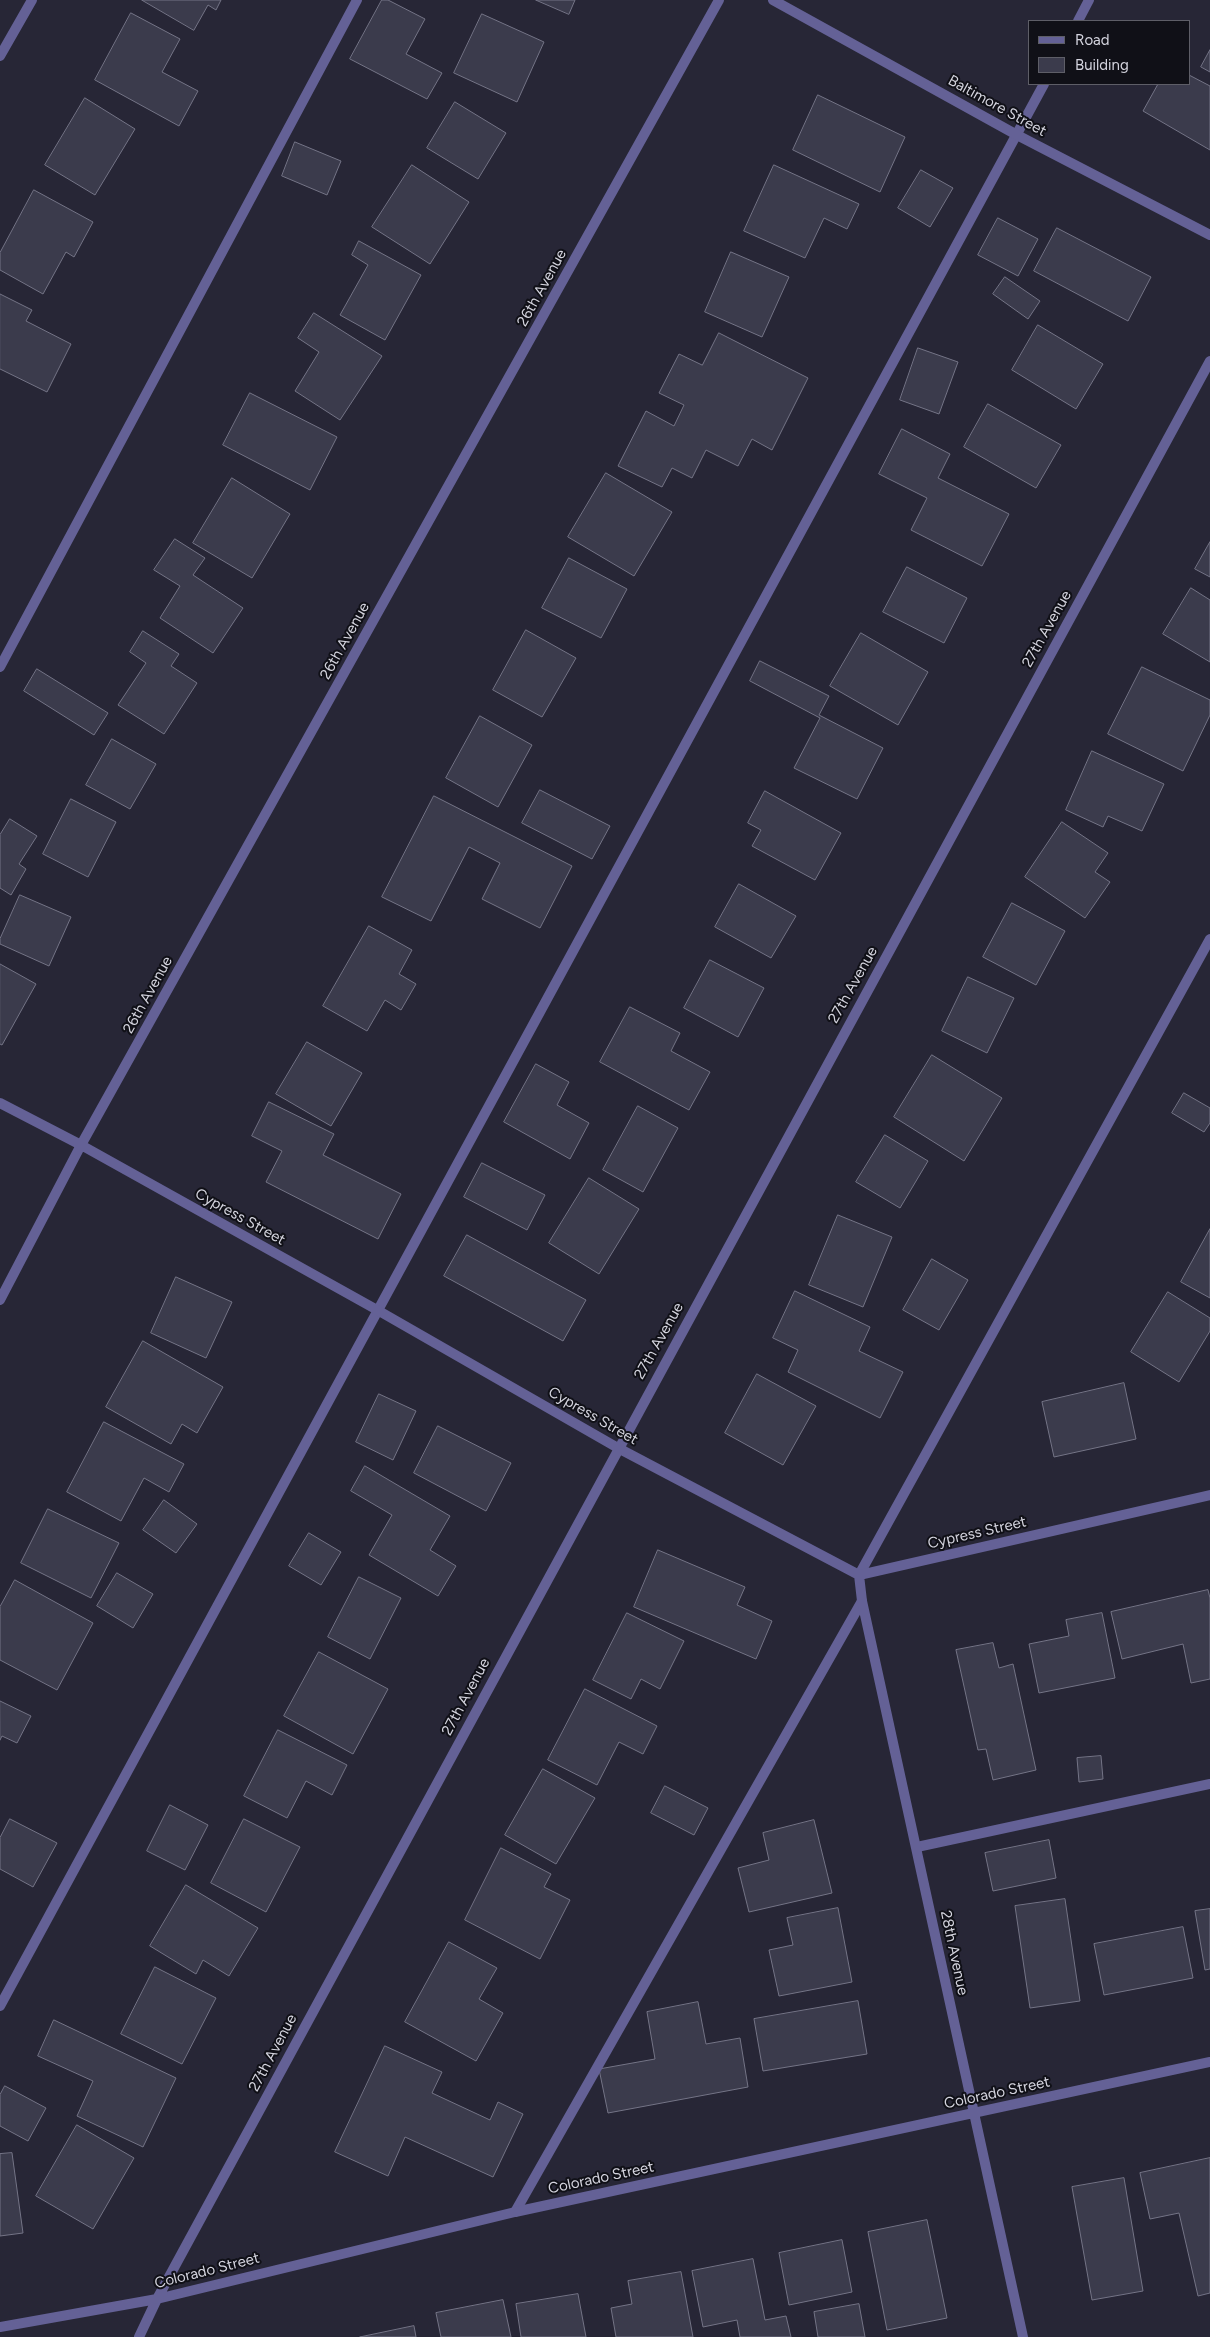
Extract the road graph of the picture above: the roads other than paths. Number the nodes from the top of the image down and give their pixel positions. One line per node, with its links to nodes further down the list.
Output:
1 (32, 0): 7 (street)
2 (357, 0): 12 (street)
3 (719, 0): 15 (street, 26th Avenue)
4 (773, 0): 9 (street, Baltimore Street)
5 (1089, 0): 6 (street)
6 (1079, 20)
7 (0, 56)
8 (1043, 85): 9 (street)
9 (1016, 135): 10 (street, Baltimore Street); 17 (street)
10 (1210, 235)
11 (1210, 361): 18 (street, 27th Avenue)
12 (0, 667)
13 (1210, 939): 20 (street)
14 (0, 1103): 15 (street, Cypress Street)
15 (81, 1146): 16 (street, 26th Avenue); 17 (street, Cypress Street)
16 (0, 1300)
17 (380, 1311): 18 (street, Cypress Street); 24 (street)
18 (618, 1448): 20 (street, Cypress Street); 28 (street, 27th Avenue)
19 (1210, 1495): 20 (street, Cypress Street)
20 (859, 1575): 21 (street, 28th Avenue)
21 (862, 1600): 23 (street, 28th Avenue); 27 (street)
22 (1210, 1784): 23 (street)
23 (917, 1847): 26 (street, 28th Avenue)
24 (0, 2006)
25 (1210, 2062): 26 (street, Colorado Street)
26 (972, 2114): 27 (street, Colorado Street); 31 (street, 28th Avenue)
27 (516, 2212): 28 (street, Colorado Street)
28 (157, 2299): 29 (street, Colorado Street); 30 (street, 27th Avenue)
29 (0, 2327)
30 (139, 2337)
31 (1023, 2337)

